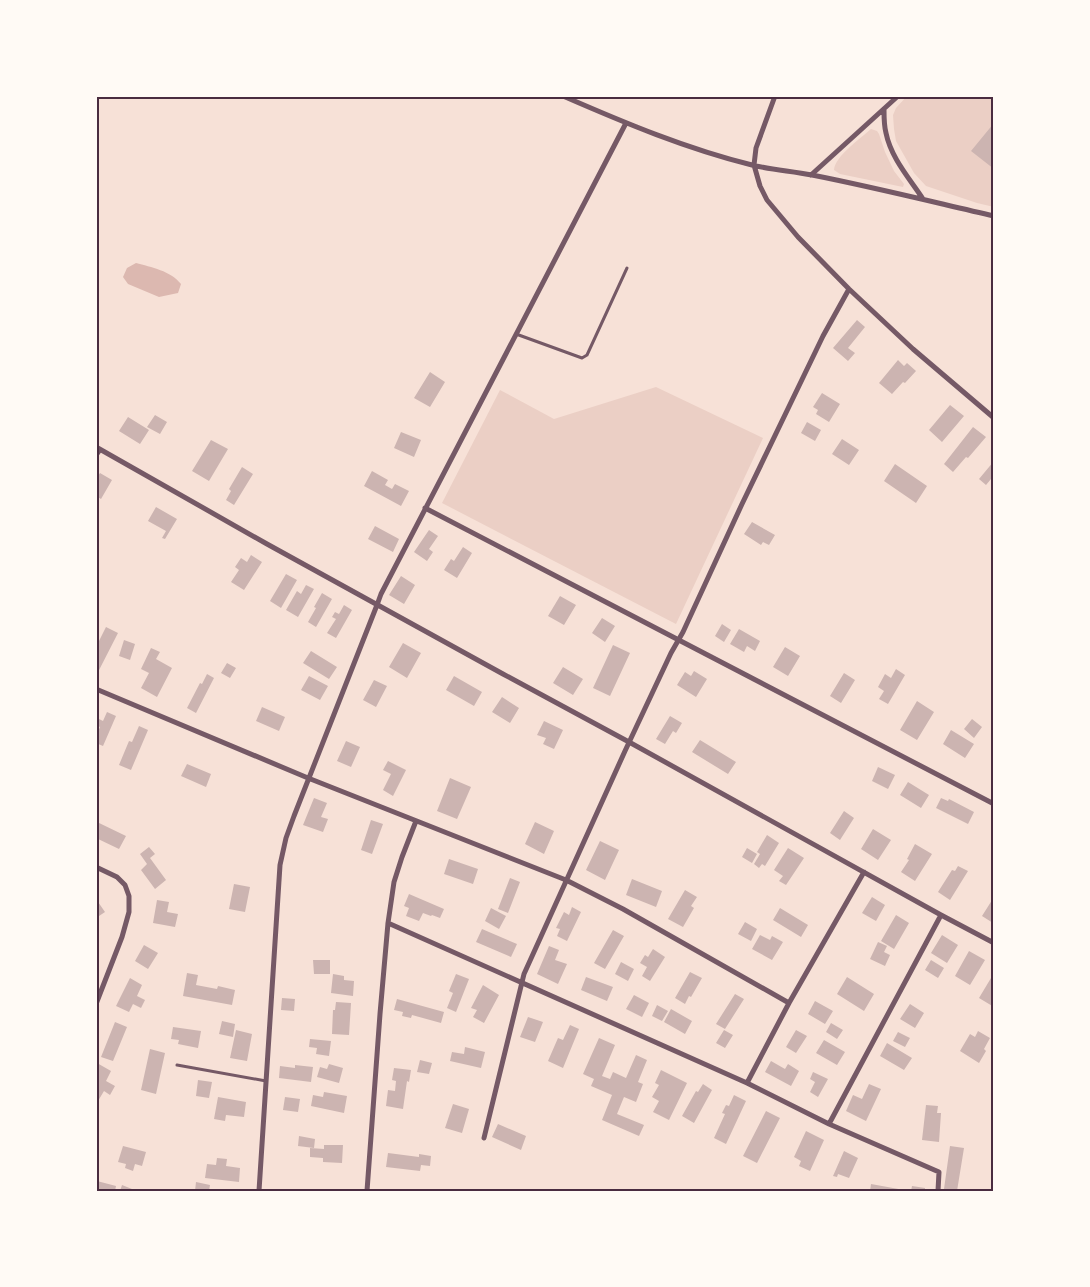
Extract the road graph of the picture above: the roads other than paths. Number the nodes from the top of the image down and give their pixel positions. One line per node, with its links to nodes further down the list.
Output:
1 (563, 96): 5 (street)
2 (775, 96): 6 (street)
3 (898, 96): 4 (street)
4 (884, 110): 7 (street); 8 (street)
5 (626, 123): 6 (street); 12 (street)
6 (754, 165): 7 (street); 11 (street)
7 (811, 175): 8 (street)
8 (924, 199): 9 (street)
9 (994, 216)
10 (628, 268): 12 (lane)
11 (849, 289): 13 (street); 18 (street)
12 (515, 334): 16 (street)
13 (994, 418)
14 (98, 449): 15 (lane); 17 (street)
15 (96, 457)
16 (425, 508): 17 (street); 18 (street)
17 (377, 605): 20 (street); 21 (street)
18 (678, 640): 20 (street); 22 (street)
19 (96, 689): 21 (street)
20 (629, 742): 25 (street); 26 (street)
21 (308, 778): 23 (street); 34 (street)
22 (994, 804)
23 (416, 821): 26 (street); 28 (street)
24 (96, 867): 31 (street)
25 (864, 872): 27 (street); 32 (street)
26 (566, 880): 30 (street); 32 (street)
27 (941, 915): 29 (street); 36 (street)
28 (388, 923): 30 (street); 39 (street)
29 (994, 943)
30 (522, 982): 35 (street); 37 (street)
31 (97, 1002)
32 (788, 1003): 35 (street)
33 (177, 1065): 34 (lane)
34 (267, 1081): 38 (street)
35 (747, 1083): 36 (street)
36 (829, 1124): 40 (street)
37 (484, 1138)
38 (259, 1191)
39 (367, 1191)
40 (938, 1191)

